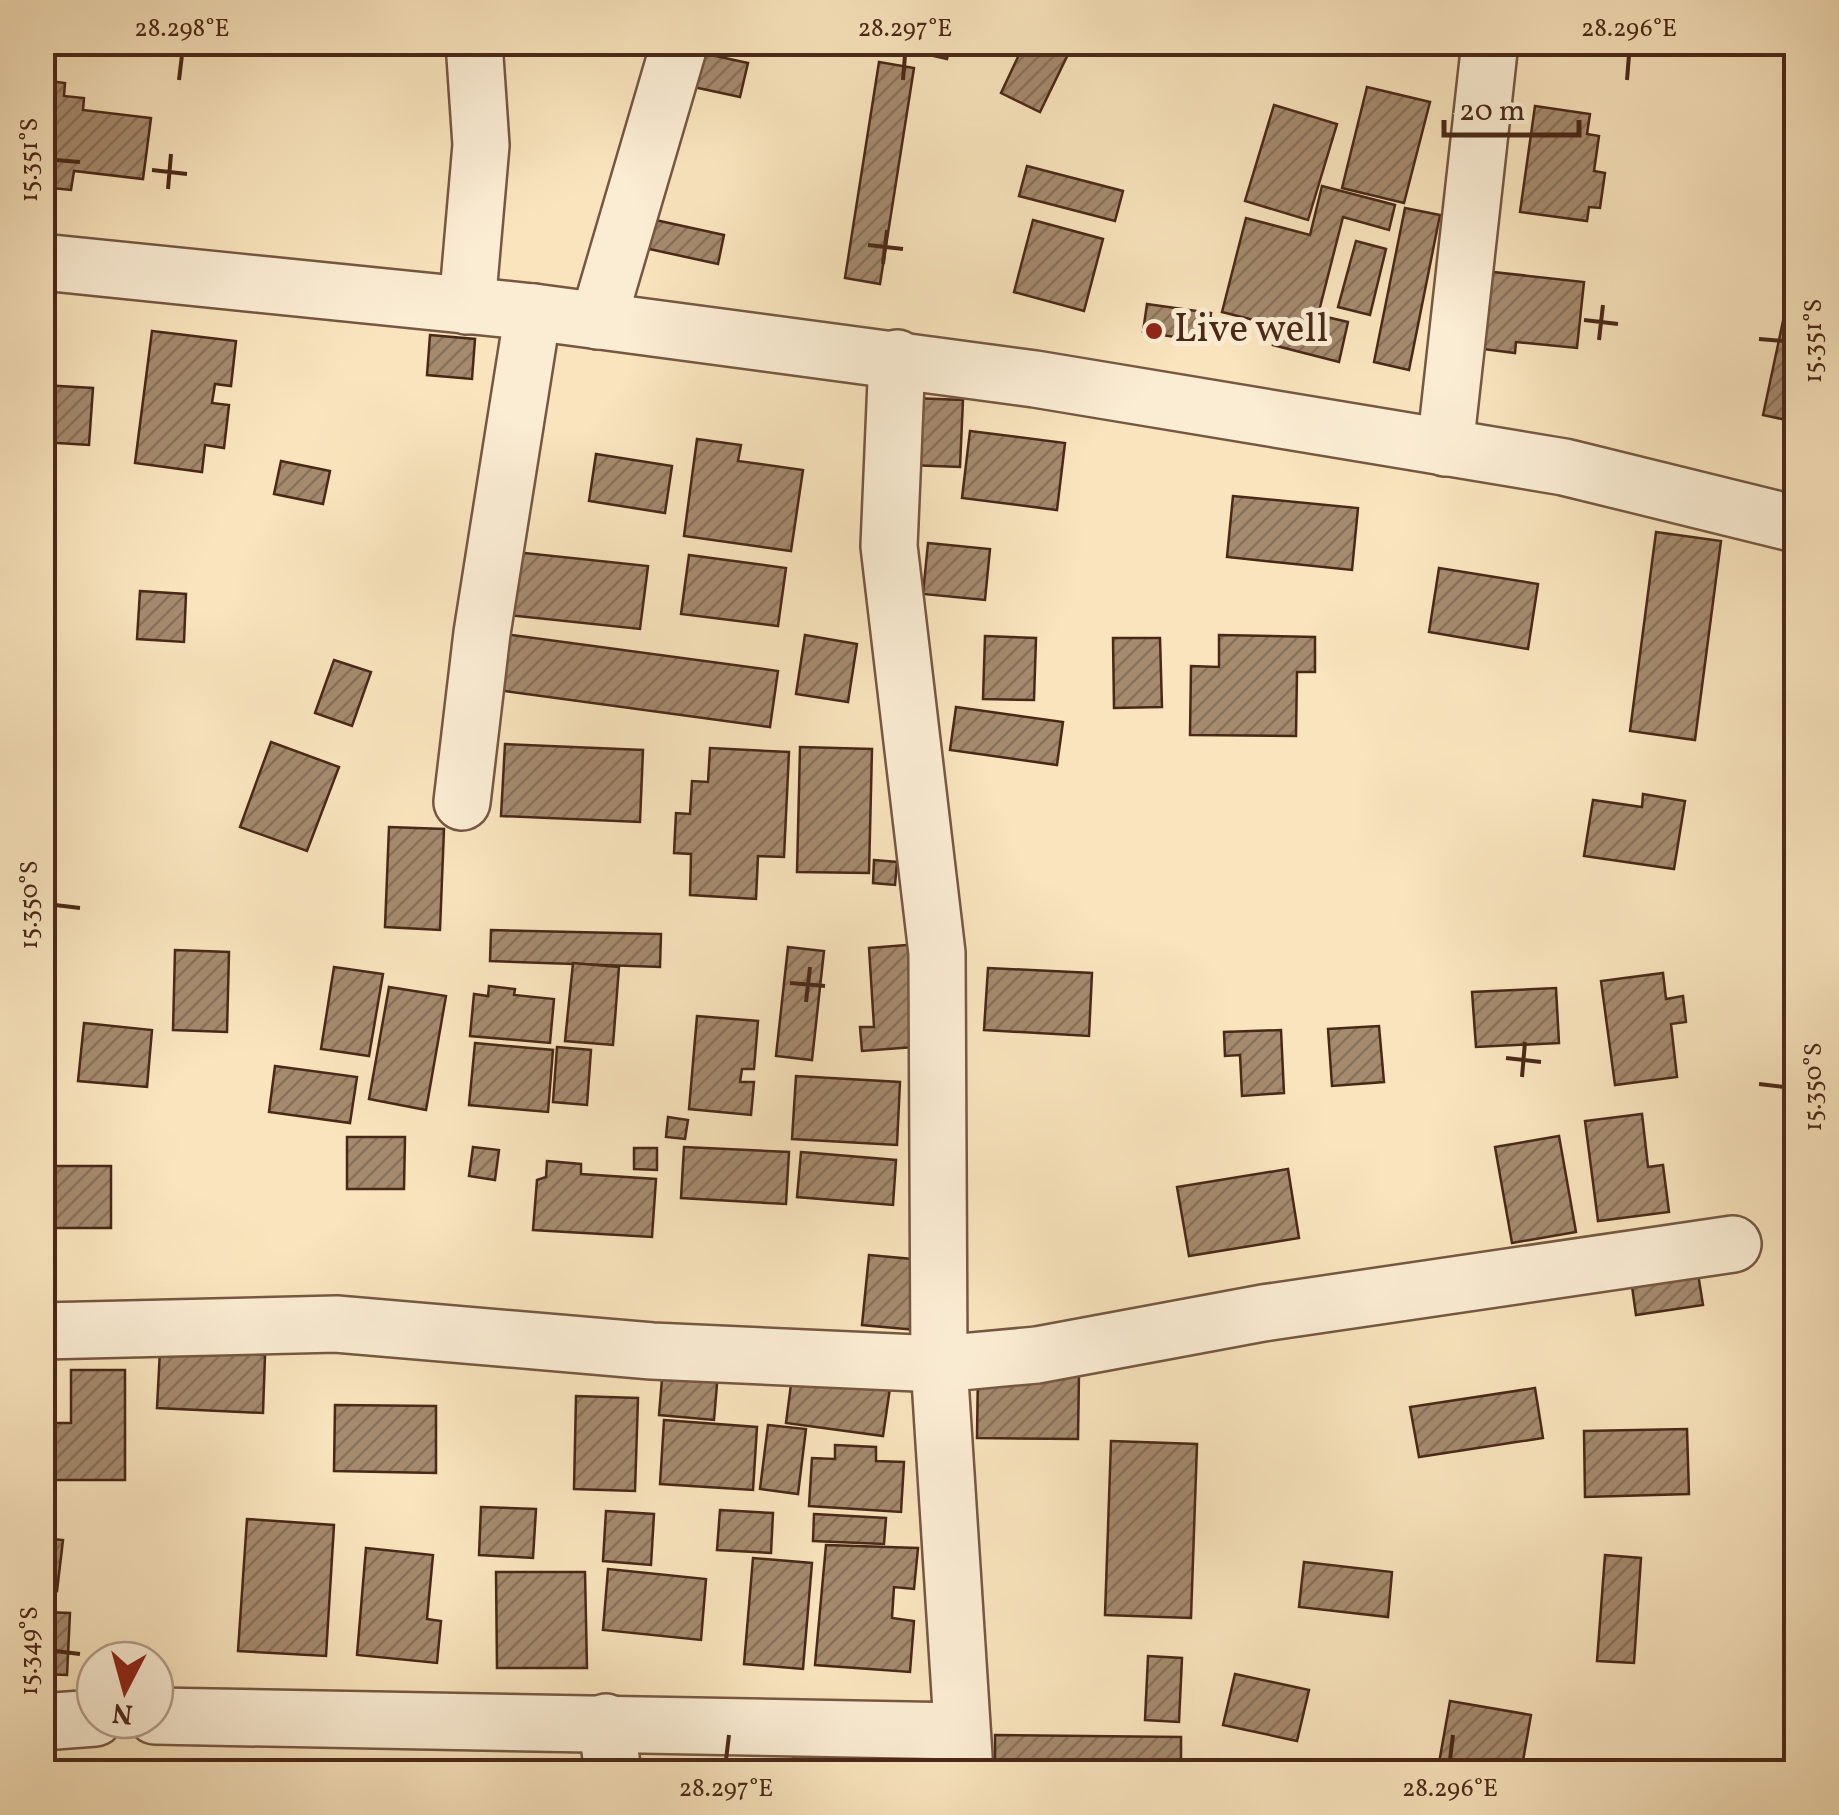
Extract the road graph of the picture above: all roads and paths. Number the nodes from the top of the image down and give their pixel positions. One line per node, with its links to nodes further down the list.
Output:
1 (474, 42): 5 (street)
2 (680, 42): 7 (street)
3 (1490, 42): 9 (street)
4 (42, 262): 5 (street)
5 (467, 306): 6 (street)
6 (533, 312): 7 (street); 11 (street)
7 (598, 321): 8 (street)
8 (897, 358): 9 (street); 14 (street)
9 (1445, 448): 10 (street)
10 (1796, 524)
11 (462, 802)
12 (1734, 1244): 14 (street)
13 (42, 1330): 14 (street)
14 (940, 1364): 19 (street)
15 (175, 1717): 18 (street)
16 (75, 1720): 17 (street)
17 (42, 1722)
18 (610, 1748): 19 (street)
19 (963, 1752)

